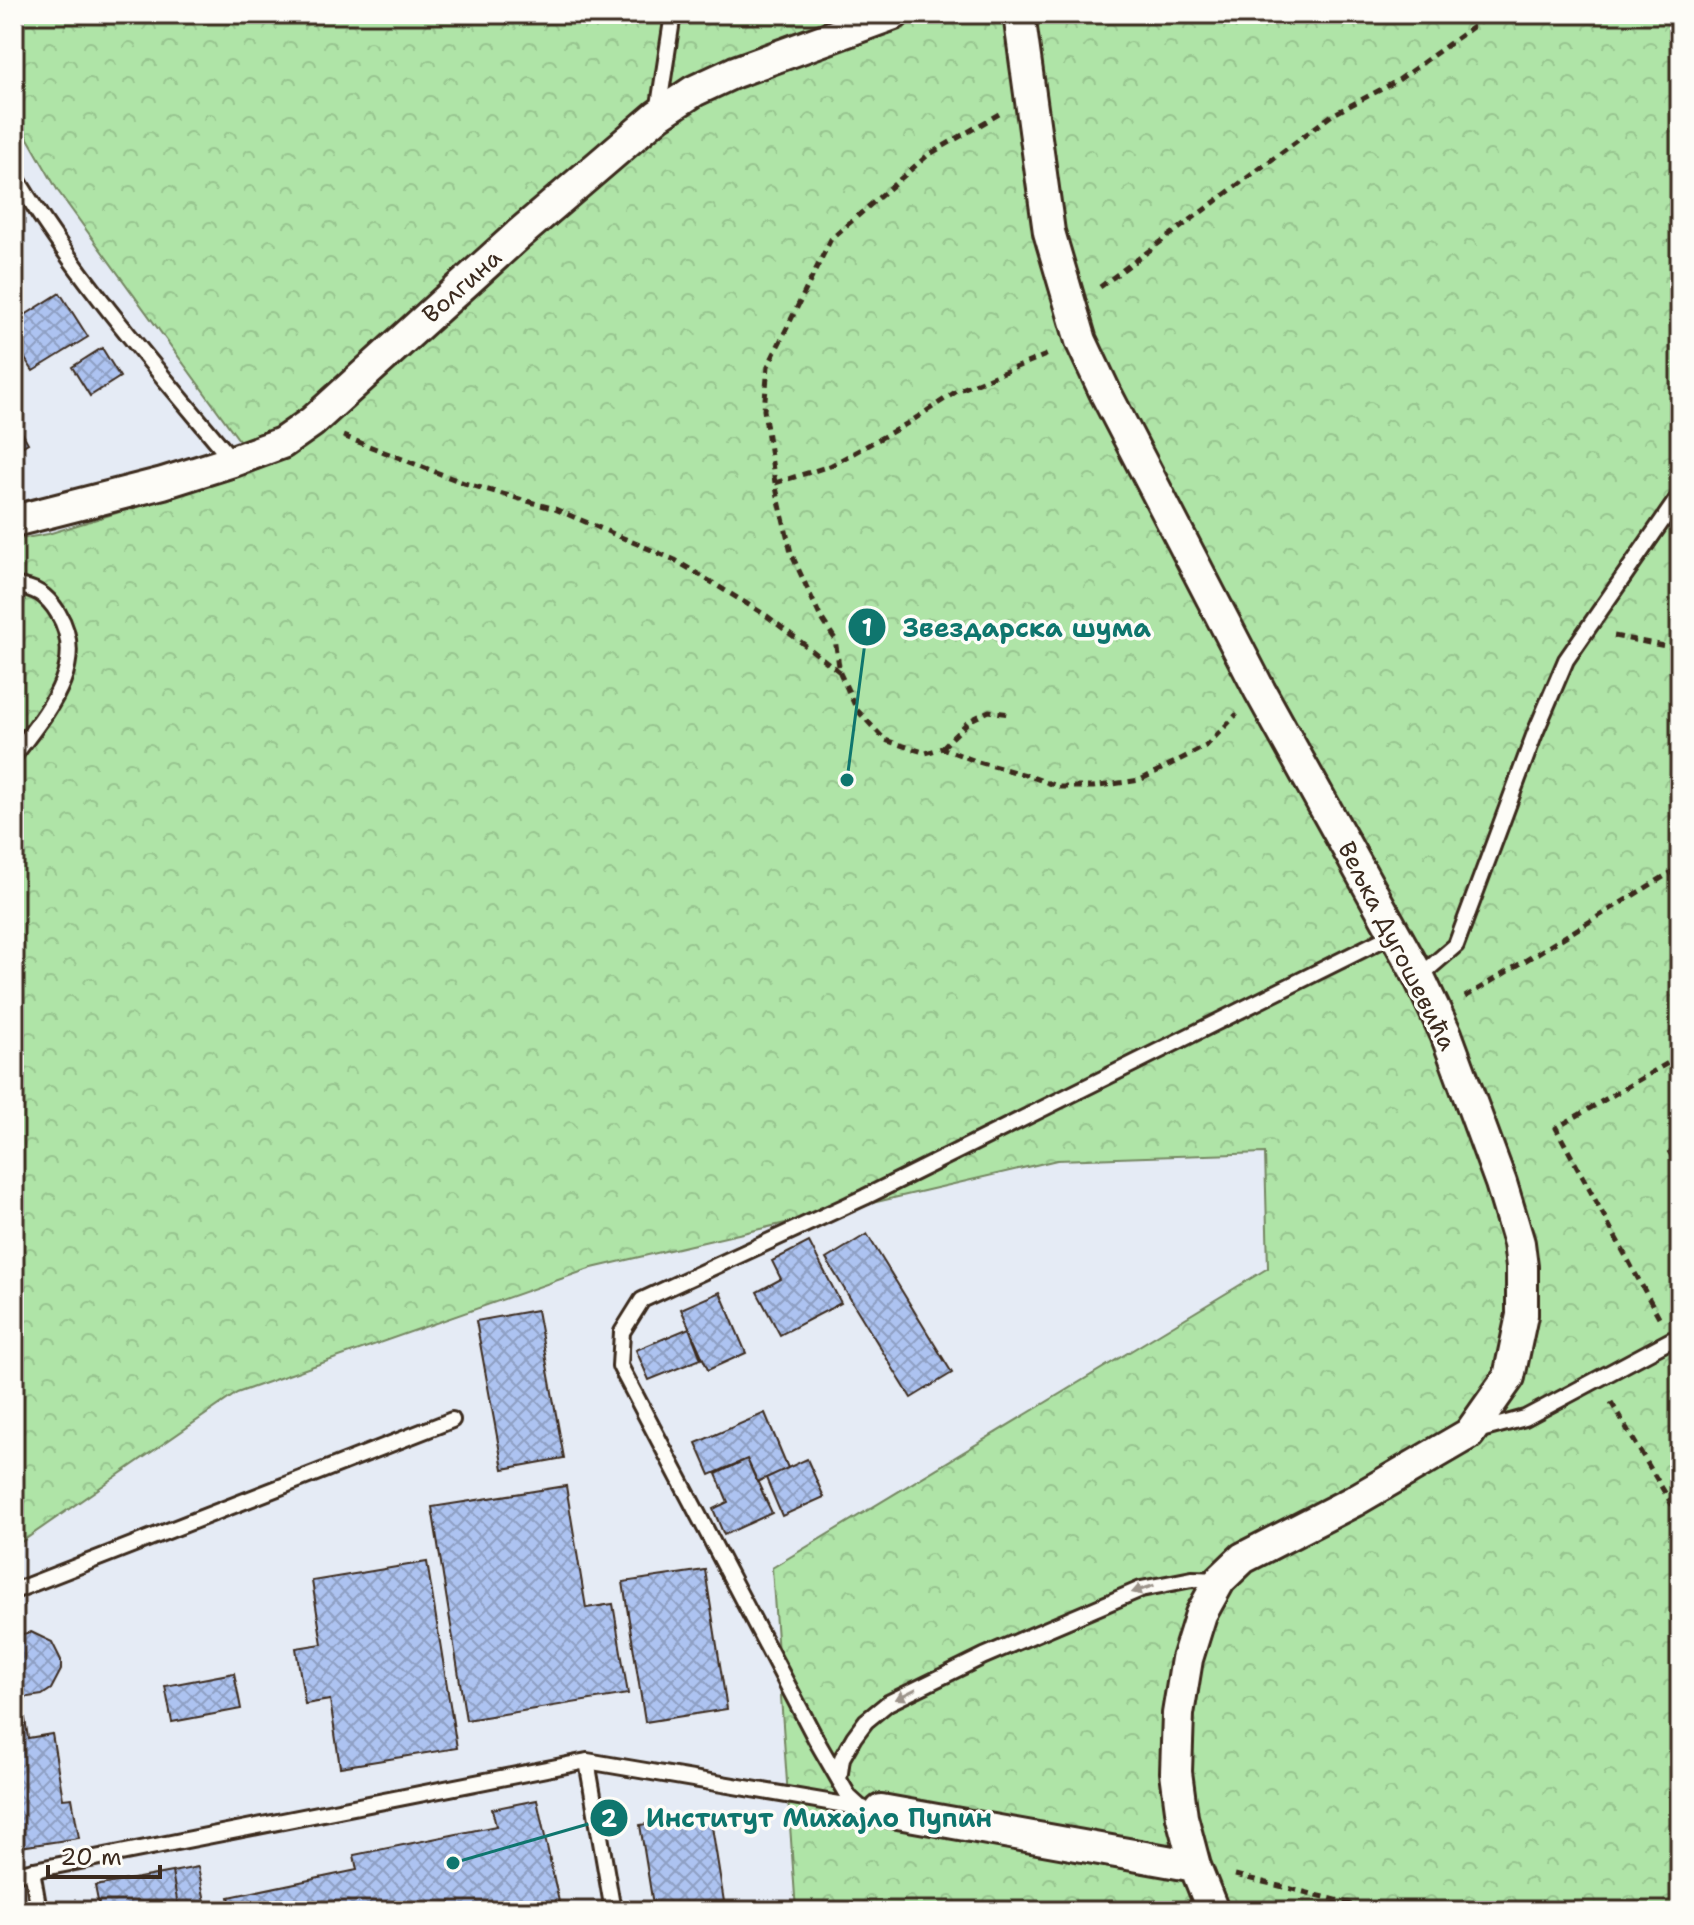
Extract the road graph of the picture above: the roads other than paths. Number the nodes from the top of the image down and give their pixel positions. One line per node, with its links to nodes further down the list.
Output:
1 (673, 14): 4 (lane)
2 (894, 14): 4 (street, Волгина)
3 (1019, 14): 11 (street, Вељка Дугошевића)
4 (658, 115): 6 (street, Волгина)
5 (14, 174): 6 (lane)
6 (233, 461): 8 (street, Волгина)
7 (1680, 495): 12 (lane)
8 (14, 521)
9 (14, 586): 10 (lane)
10 (14, 756)
11 (1394, 934): 12 (street, Вељка Дугошевића); 19 (lane)
12 (1419, 977): 15 (street, Вељка Дугошевића)
13 (1671, 1340): 15 (lane)
14 (452, 1420): 17 (lane)
15 (1469, 1434): 16 (street, Вељка Дугошевића)
16 (1220, 1580): 19 (lane, one-way to 19); 21 (street, Вељка Дугошевића)
17 (14, 1591)
18 (587, 1761): 20 (lane); 22 (lane); 25 (lane)
19 (839, 1780): 20 (lane)
20 (871, 1809): 21 (street)
21 (1195, 1866): 26 (street, Вељка Дугошевића)
22 (32, 1870): 23 (lane); 24 (lane)
23 (14, 1874)
24 (39, 1911)
25 (613, 1911)
26 (1213, 1911)

